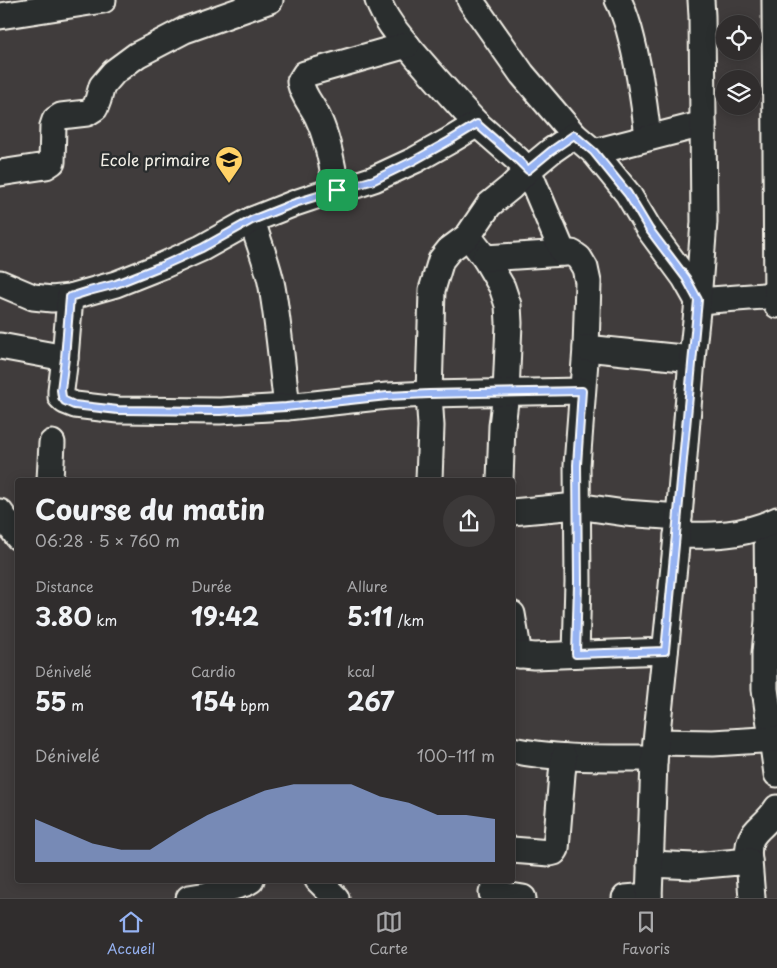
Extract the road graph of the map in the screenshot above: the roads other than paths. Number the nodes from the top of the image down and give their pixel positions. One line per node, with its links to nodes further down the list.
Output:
1 (104, 0): 8 (street)
2 (270, 0): 16 (street)
3 (378, 0): 9 (street)
4 (470, 0): 12 (street)
5 (618, 0): 13 (street)
6 (701, 0): 11 (street)
7 (774, 0): 23 (street)
8 (0, 16)
9 (407, 44): 10 (street); 17 (street)
10 (477, 124): 15 (street); 17 (street)
11 (703, 124): 13 (street); 25 (street)
12 (574, 135): 14 (street); 15 (street)
13 (648, 137): 14 (street)
14 (594, 152): 25 (street)
15 (528, 170): 19 (street); 20 (street)
16 (0, 172)
17 (337, 190): 18 (street)
18 (252, 220): 24 (street); 34 (street)
19 (468, 236): 21 (street); 33 (street)
20 (563, 253): 21 (street); 28 (street)
21 (485, 258): 32 (street)
22 (0, 283): 24 (street)
23 (777, 295): 25 (street); 26 (street)
24 (70, 297): 29 (street)
25 (698, 300): 30 (street)
26 (777, 305)
27 (0, 346): 29 (street)
28 (586, 348): 30 (street); 31 (street)
29 (65, 358): 34 (street)
30 (692, 360): 42 (street)
31 (582, 391): 32 (street); 39 (street)
32 (506, 392): 33 (street); 38 (street)
33 (429, 394): 34 (street); 37 (street)
34 (286, 407)
35 (52, 443): 36 (street)
36 (50, 478)
37 (429, 478)
38 (500, 478)
39 (578, 506): 40 (street); 42 (street); 46 (street)
40 (515, 512)
41 (772, 523): 42 (street); 43 (street)
42 (678, 526): 44 (street)
43 (772, 621): 47 (street)
44 (665, 651): 46 (street); 49 (street)
45 (516, 654): 46 (street)
46 (576, 654)
47 (775, 739): 49 (street); 51 (street)
48 (515, 751): 50 (street)
49 (655, 752): 50 (street); 55 (street)
50 (564, 757): 53 (street)
51 (777, 774)
52 (777, 808): 54 (street)
53 (515, 850)
54 (750, 861): 55 (street); 63 (street)
55 (650, 864): 59 (street)
56 (246, 883): 60 (street)
57 (321, 883): 61 (street)
58 (492, 890): 62 (street)
59 (641, 897)
60 (189, 898)
61 (336, 898)
62 (523, 898)
63 (752, 898)

